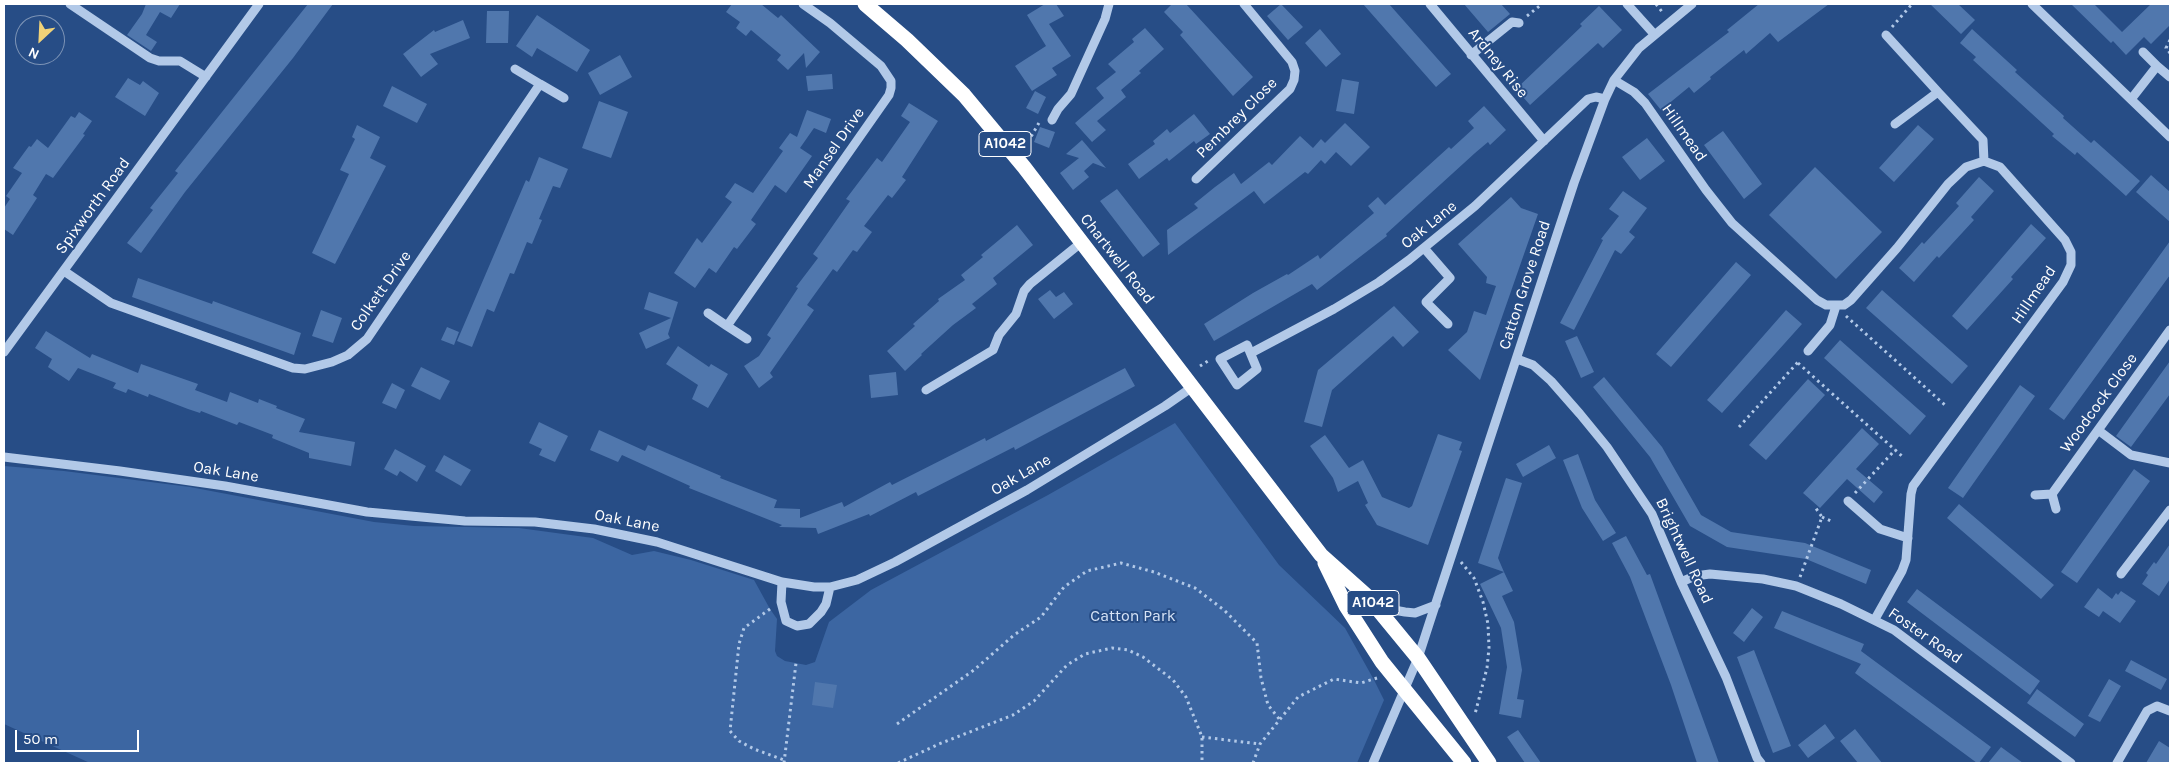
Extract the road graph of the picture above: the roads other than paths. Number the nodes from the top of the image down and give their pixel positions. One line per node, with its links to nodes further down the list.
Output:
1 (70, 4): 18 (street)
2 (259, 4): 18 (street, Spixworth Road)
3 (803, 4): 38 (street, Mansel Drive)
4 (864, 4): 32 (highway, Chartwell Road / A1042)
5 (1109, 4): 26 (street)
6 (1244, 4): 31 (street, Pembrey Close)
7 (1430, 4): 15 (street, Ardney Rise)
8 (1627, 4): 12 (street)
9 (2032, 4): 24 (street)
10 (1688, 5): 12 (street, Catton Grove Road)
11 (1519, 23): 15 (street)
12 (1654, 34): 20 (street, Catton Grove Road)
13 (1886, 35): 22 (street)
14 (2143, 52): 16 (street)
15 (1471, 55): 29 (street, Ardney Rise)
16 (2157, 66): 19 (street); 24 (street)
17 (515, 69): 21 (street)
18 (206, 77): 34 (street, Spixworth Road)
19 (2170, 78)
20 (1614, 80): 25 (street, Catton Grove Road); 35 (street, Hillmead)
21 (540, 84): 23 (street); 34 (street, Colkett Drive)
22 (1938, 92): 27 (street); 30 (street)
23 (564, 98)
24 (2132, 98): 28 (street)
25 (1605, 99): 29 (street, Oak Lane); 44 (street, Catton Grove Road)
26 (1052, 120)
27 (1894, 124)
28 (2170, 137)
29 (1544, 141): 33 (street, Oak Lane)
30 (1984, 161): 35 (street); 55 (street, Hillmead)
31 (1196, 179)
32 (1082, 242): 45 (highway, Chartwell Road / A1042); 46 (street)
33 (1424, 248): 37 (street); 43 (street, Oak Lane)
34 (64, 271): 41 (street, Spixworth Road)
35 (1836, 306): 42 (street)
36 (708, 313): 38 (street)
37 (1448, 324)
38 (727, 326): 40 (street)
39 (2170, 330): 47 (street, Woodcock Close)
40 (747, 339)
41 (5, 347)
42 (1808, 351)
43 (1251, 354): 43 (street)
44 (1517, 359): 59 (street, Brightwell Road); 62 (street, Catton Grove Road)
45 (1191, 388): 56 (highway, Chartwell Road / A1042); 60 (street, Oak Lane)
46 (926, 390)
47 (2098, 430): 49 (street); 50 (street, Woodcock Close)
48 (4, 457): 58 (street, Oak Lane)
49 (2170, 463)
50 (2052, 494): 51 (street); 53 (street)
51 (2035, 495)
52 (1848, 501): 55 (street)
53 (2056, 510)
54 (2170, 510): 57 (street)
55 (1908, 538): 63 (street, Hillmead)
56 (1321, 555): 61 (highway, Chartwell Road / A1042); 65 (highway, Chartwell Road / A1042)
57 (2121, 574)
58 (782, 582): 60 (street, Oak Lane); 60 (street)
59 (1681, 582): 63 (street, Foster Road); 70 (street, Brightwell Road)
60 (830, 587)
61 (1367, 596): 62 (street); 64 (highway, Chartwell Road / A1042)
62 (1436, 606): 64 (street, Catton Grove Road)
63 (1875, 619): 71 (street, Foster Road)
64 (1418, 658): 65 (street, Catton Grove Road); 69 (highway, A1042)
65 (1405, 689): 67 (street, Catton Grove Road); 68 (highway, A1042)
66 (2170, 711): 72 (street)
67 (1372, 763)
68 (1464, 763)
69 (1489, 763)
70 (1761, 763)
71 (2071, 763)
72 (2117, 763)

